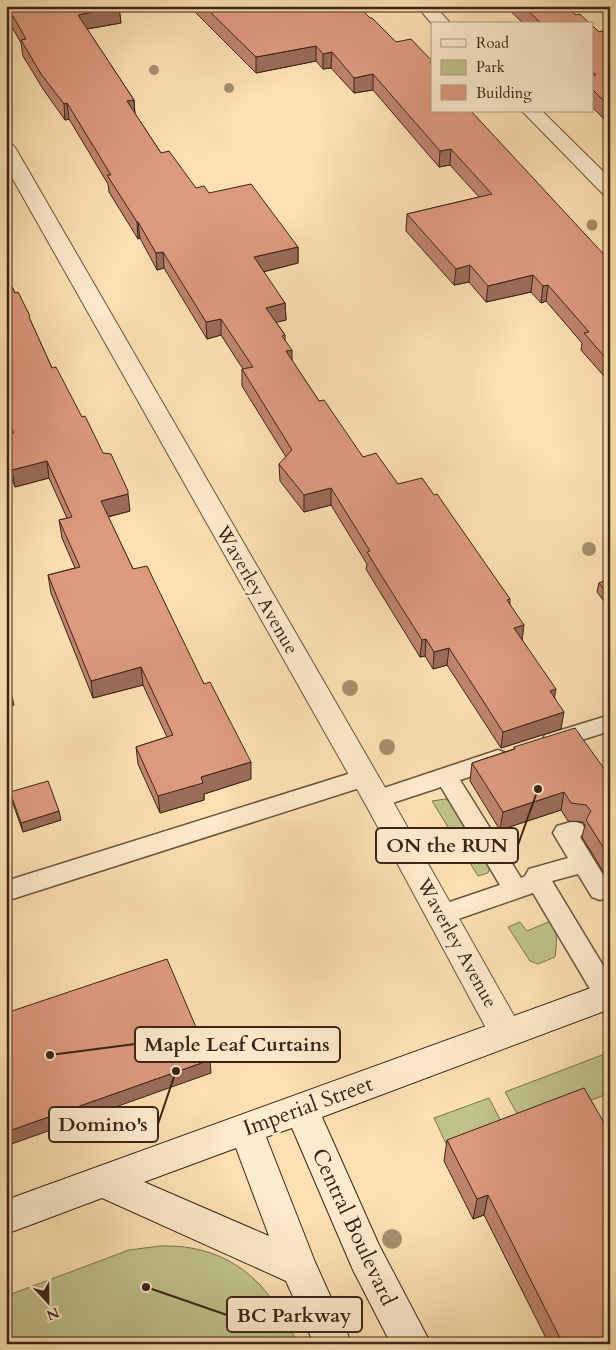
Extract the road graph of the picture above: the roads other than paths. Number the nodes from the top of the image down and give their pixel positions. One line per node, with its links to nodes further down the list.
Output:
1 (424, 6): 2 (street)
2 (440, 22)
3 (532, 112): 5 (street)
4 (6, 149): 8 (street, Waverley Avenue)
5 (610, 190)
6 (610, 723): 7 (lane)
7 (446, 776): 8 (lane); 13 (lane)
8 (370, 788): 12 (lane); 14 (street, Waverley Avenue)
9 (574, 830): 10 (lane)
10 (591, 865): 11 (lane)
11 (539, 881): 13 (lane); 15 (lane)
12 (8, 886)
13 (515, 889): 14 (lane)
14 (441, 914): 16 (street, Waverley Avenue)
15 (609, 996): 16 (street, Imperial Street)
16 (506, 1033): 17 (street, Imperial Street)
17 (301, 1108): 18 (street, Imperial Street); 23 (street, Central Boulevard)
18 (246, 1128): 19 (street, Imperial Street); 21 (street)
19 (103, 1182): 20 (street, Imperial Street); 21 (street)
20 (6, 1217)
21 (299, 1268): 22 (street)
22 (333, 1344)
23 (412, 1344)

